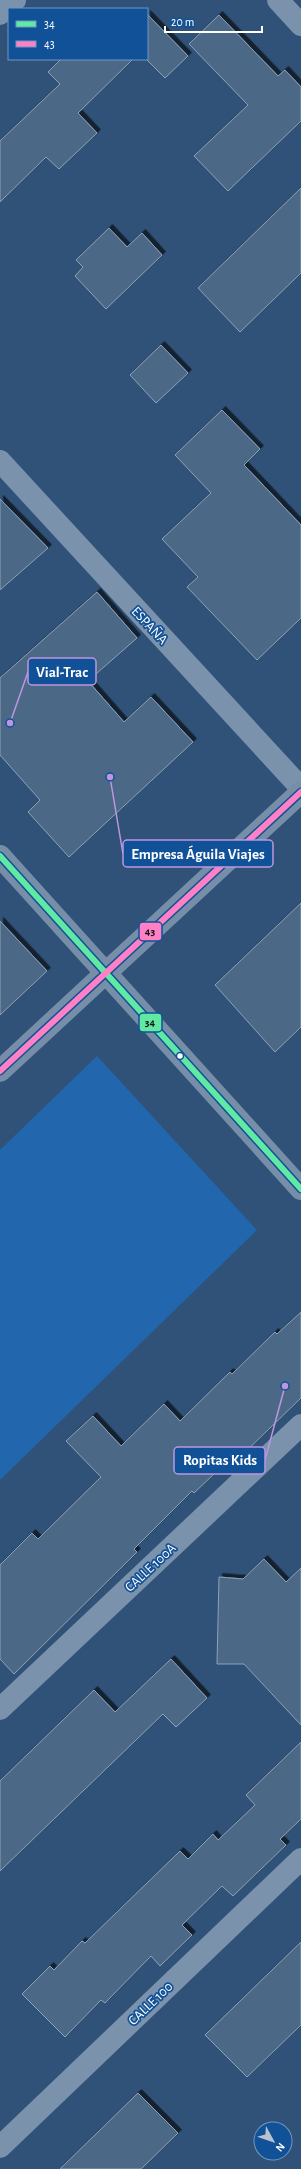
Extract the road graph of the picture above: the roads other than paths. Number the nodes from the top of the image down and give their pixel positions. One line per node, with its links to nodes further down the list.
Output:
1 (15, 0): 3 (street)
2 (278, 0): 4 (street)
3 (0, 14)
4 (301, 24)
5 (0, 461): 6 (street, ESPAÑA)
6 (301, 788)
7 (301, 792): 9 (main road)
8 (0, 856): 9 (main road)
9 (106, 974): 10 (main road); 11 (main road)
10 (0, 1071)
11 (301, 1189)
12 (301, 1425): 13 (street, CALLE 100A)
13 (0, 1709)
14 (301, 1859): 15 (street, CALLE 100)
15 (0, 2147)

